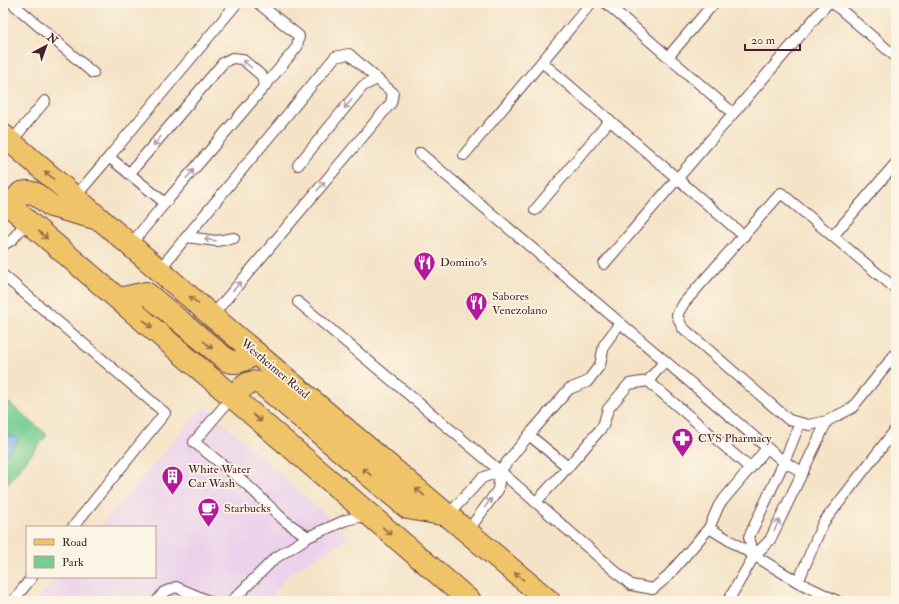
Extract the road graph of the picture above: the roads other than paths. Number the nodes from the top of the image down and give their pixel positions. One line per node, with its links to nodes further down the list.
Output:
1 (12, 3): 12 (lane)
2 (238, 3): 21 (lane)
3 (258, 3): 14 (lane)
4 (591, 3): 11 (lane)
5 (606, 3): 9 (lane)
6 (714, 3): 9 (lane)
7 (828, 3): 16 (lane)
8 (833, 3): 10 (lane)
9 (668, 57): 16 (lane)
10 (896, 57)
11 (542, 62): 17 (lane); 20 (lane)
12 (93, 73)
13 (377, 79): 22 (lane, one-way to 22); 34 (lane); 44 (lane, one-way to 13)
14 (264, 87): 24 (lane, one-way to 24); 27 (lane, one-way to 14)
15 (45, 101): 18 (lane)
16 (733, 113): 25 (lane)
17 (610, 120): 25 (lane); 29 (lane)
18 (6, 142): 26 (main road, Westheimer Road, one-way to 18)
19 (420, 153): 45 (lane)
20 (464, 155)
21 (109, 157): 24 (lane); 26 (lane)
22 (298, 164)
23 (894, 170): 33 (lane)
24 (129, 174): 27 (lane)
25 (677, 178): 32 (lane); 38 (lane)
26 (75, 197): 30 (main road, Westheimer Road)
27 (165, 204): 37 (lane)
28 (5, 207): 30 (main road); 31 (main road)
29 (535, 210)
30 (99, 219): 37 (main road, Westheimer Road)
31 (27, 221): 36 (lane); 42 (main road, one-way to 42)
32 (744, 236): 33 (lane); 52 (lane)
33 (833, 236): 41 (lane)
34 (187, 237): 35 (lane, one-way to 34); 39 (lane)
35 (234, 238)
36 (3, 244)
37 (130, 245): 39 (main road, Westheimer Road)
38 (604, 264)
39 (159, 270): 44 (main road, Westheimer Road, one-way to 39)
40 (3, 275): 64 (lane)
41 (896, 289)
42 (119, 299): 46 (main road, one-way to 46); 50 (main road, one-way to 50)
43 (298, 302): 59 (lane)
44 (212, 316): 46 (main road, Westheimer Road)
45 (620, 323): 48 (lane); 54 (lane)
46 (256, 353): 63 (main road, Westheimer Road, one-way to 46)
47 (896, 353): 51 (lane)
48 (665, 361): 49 (lane); 55 (lane)
49 (648, 381): 57 (lane); 58 (lane)
50 (232, 397): 62 (main road, one-way to 62); 63 (main road, one-way to 50); 67 (lane)
51 (827, 421): 52 (lane); 60 (lane)
52 (800, 423): 56 (lane)
53 (896, 428): 70 (lane)
54 (529, 435): 57 (lane); 59 (lane)
55 (767, 448): 56 (lane); 58 (lane)
56 (784, 462): 60 (lane); 68 (lane)
57 (568, 467): 61 (lane)
58 (750, 468): 65 (lane)
59 (500, 471): 61 (lane); 63 (lane); 66 (lane, one-way to 59)
60 (803, 472): 68 (lane, one-way to 60)
61 (536, 502): 65 (lane)
62 (368, 515): 67 (lane); 76 (main road, one-way to 76)
63 (448, 515): 66 (main road, Westheimer Road)
64 (74, 526)
65 (709, 528): 68 (lane)
66 (467, 532): 77 (main road, Westheimer Road, one-way to 66)
67 (308, 537): 75 (lane)
68 (754, 556): 70 (lane); 78 (lane)
69 (31, 578): 72 (lane)
70 (798, 582): 71 (lane)
71 (825, 598): 79 (lane)
72 (13, 601)
73 (157, 601): 74 (lane)
74 (209, 601)
75 (232, 601)
76 (470, 601)
77 (549, 601)
78 (728, 601)
79 (837, 601)

